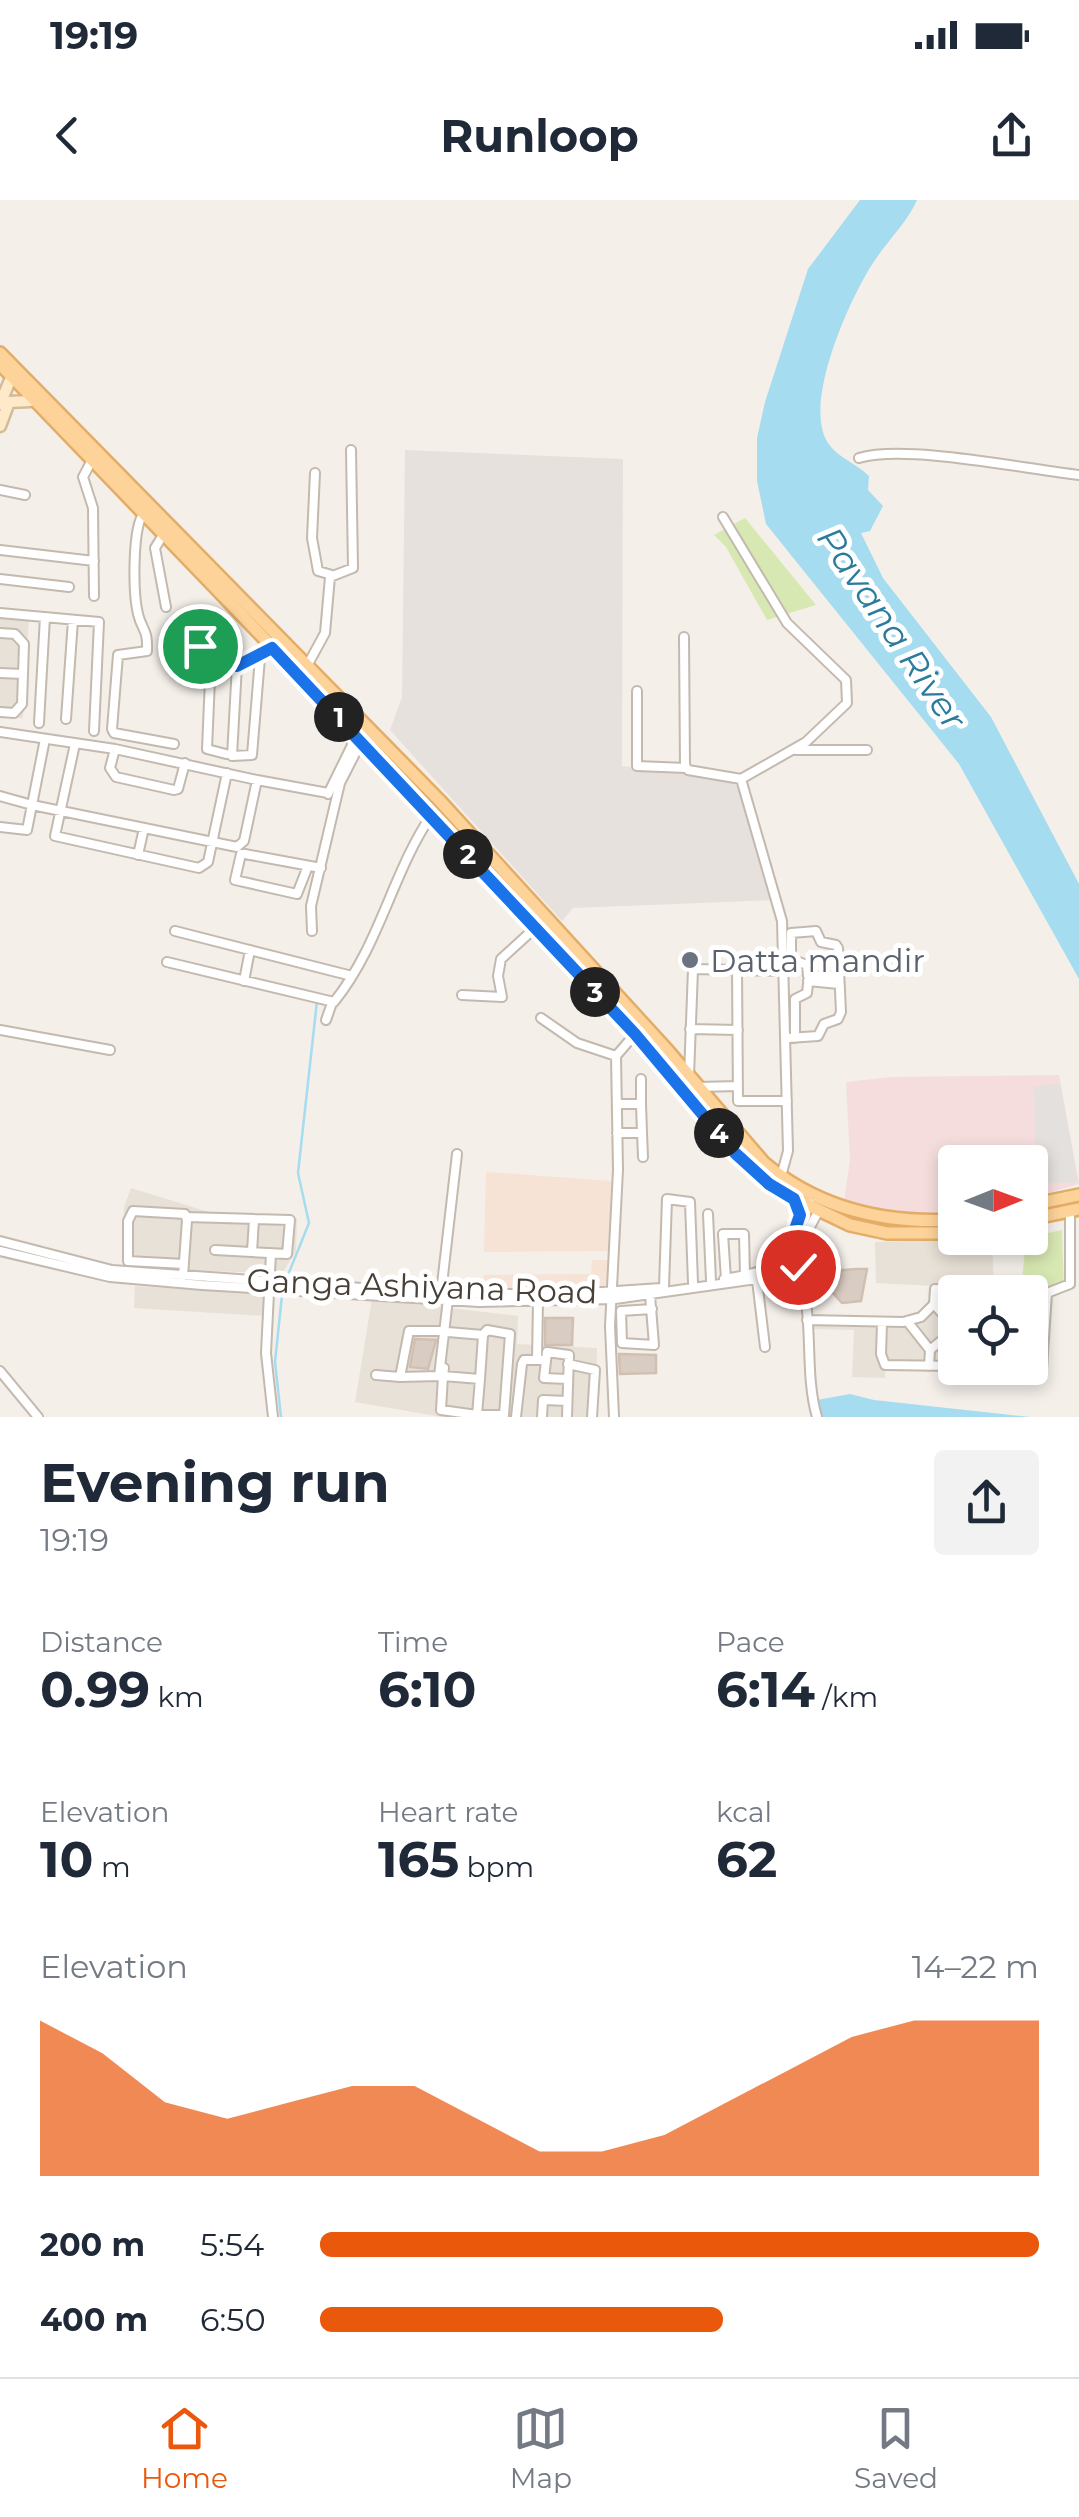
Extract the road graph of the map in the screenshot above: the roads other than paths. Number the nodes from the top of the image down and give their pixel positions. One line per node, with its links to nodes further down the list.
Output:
1 (0, 342): 4 (main road)
2 (0, 352): 4 (main road)
3 (0, 364): 4 (main road)
4 (20, 378): 5 (main road); 6 (street); 15 (main road)
5 (30, 401): 6 (street); 10 (main road)
6 (4, 403): 7 (street)
7 (0, 426)
8 (351, 450): 20 (street)
9 (859, 458): 12 (street)
10 (91, 462): 15 (main road); 19 (street)
11 (315, 473): 20 (street)
12 (1079, 475)
13 (0, 490): 14 (street)
14 (25, 494)
15 (146, 510): 17 (main road); 33 (main road); 45 (street)
16 (723, 518): 47 (street)
17 (163, 536): 24 (street); 30 (main road)
18 (0, 550): 19 (street)
19 (94, 561): 23 (street)
20 (332, 576): 33 (street)
21 (0, 579): 22 (street)
22 (70, 587)
23 (94, 596)
24 (166, 607)
25 (0, 613): 26 (street)
26 (45, 617): 27 (street); 39 (street)
27 (73, 620): 38 (street); 41 (street)
28 (0, 634): 35 (street)
29 (684, 637): 51 (street)
30 (272, 648): 31 (street); 33 (main road)
31 (260, 658): 32 (street); 32 (street)
32 (237, 666): 49 (street)
33 (304, 672): 42 (main road); 57 (main road)
34 (0, 673): 35 (street)
35 (22, 674): 37 (street)
36 (638, 691): 51 (street)
37 (0, 712)
38 (66, 719)
39 (39, 722)
40 (0, 732): 43 (street)
41 (94, 732)
42 (359, 738): 55 (street); 60 (main road)
43 (45, 739): 44 (street); 58 (street)
44 (75, 744): 46 (street); 59 (street)
45 (174, 744)
46 (115, 749): 50 (street); 50 (street)
47 (792, 750): 48 (street); 53 (street)
48 (867, 750)
49 (226, 754)
50 (185, 763): 52 (street)
51 (686, 768): 53 (street)
52 (227, 772): 54 (street); 63 (street)
53 (741, 778): 77 (street)
54 (257, 780): 55 (street); 63 (street)
55 (337, 781): 67 (street)
56 (0, 796): 58 (street)
57 (440, 801): 60 (street); 65 (main road)
58 (32, 805): 59 (street); 61 (street)
59 (59, 812): 62 (street); 64 (street)
60 (432, 815): 68 (main road); 78 (street)
61 (0, 827)
62 (144, 828): 63 (street); 64 (street)
63 (212, 841): 64 (street)
64 (138, 855)
65 (493, 860): 68 (main road); 72 (main road)
66 (308, 866): 66 (street); 67 (street)
67 (321, 868): 71 (street)
68 (482, 870): 69 (main road)
69 (535, 928): 73 (main road); 82 (street)
70 (176, 931): 74 (street)
71 (312, 932)
72 (558, 933): 73 (main road); 93 (main road)
73 (548, 943): 89 (main road)
74 (250, 950): 78 (street); 81 (street)
75 (167, 962): 81 (street)
76 (737, 969): 77 (street); 86 (street); 88 (street)
77 (785, 970): 90 (street)
78 (352, 976): 83 (street)
79 (808, 980): 80 (street); 80 (street); 90 (street)
80 (839, 980): 90 (street)
81 (244, 981): 83 (street)
82 (462, 995)
83 (332, 1003): 85 (street)
84 (540, 1018): 92 (street)
85 (326, 1020)
86 (690, 1029): 88 (street); 93 (street)
87 (0, 1030): 91 (street)
88 (738, 1030): 96 (street)
89 (635, 1034): 92 (street); 95 (main road)
90 (792, 1038): 98 (street)
91 (110, 1050)
92 (616, 1056): 99 (street)
93 (689, 1076): 95 (street); 97 (main road)
94 (641, 1079): 100 (street)
95 (678, 1084): 105 (main road)
96 (738, 1086): 97 (street); 98 (street)
97 (698, 1087): 105 (main road)
98 (787, 1100): 105 (street)
99 (618, 1104): 100 (street); 101 (street)
100 (641, 1104): 102 (street)
101 (617, 1133): 102 (street); 137 (street)
102 (642, 1133): 104 (street)
103 (457, 1154): 136 (street)
104 (642, 1158)
105 (778, 1183): 107 (main road); 109 (main road)
106 (1079, 1196): 108 (main road)
107 (794, 1199): 109 (main road); 116 (street)
108 (1048, 1202)
109 (816, 1203): 115 (main road); 116 (street); 117 (main road); 123 (street)
110 (1074, 1210): 112 (main road); 134 (street)
111 (708, 1214): 129 (street)
112 (1048, 1215)
113 (186, 1217): 114 (street); 124 (street); 124 (street)
114 (254, 1219): 121 (street); 122 (street)
115 (938, 1220)
116 (798, 1230): 123 (street)
117 (938, 1233)
118 (0, 1241): 125 (street, Ganga Ashiyana Road)
119 (215, 1250): 121 (street)
120 (0, 1251): 131 (street)
121 (252, 1252): 122 (street)
122 (271, 1253): 131 (street)
123 (791, 1254): 126 (street, Ganga Ashiyana Road); 128 (street); 142 (street)
124 (184, 1264): 125 (street)
125 (183, 1276): 131 (street, Ganga Ashiyana Road)
126 (745, 1276): 127 (street, Ganga Ashiyana Road); 127 (street)
127 (726, 1279): 129 (street, Ganga Ashiyana Road)
128 (756, 1280): 135 (street); 148 (street)
129 (711, 1281): 130 (street, Ganga Ashiyana Road)
130 (693, 1284): 132 (street, Ganga Ashiyana Road); 132 (street)
131 (270, 1286): 136 (street); 165 (street)
132 (664, 1287): 137 (street, Ganga Ashiyana Road)
133 (938, 1289): 139 (street)
134 (1048, 1293)
135 (650, 1295): 137 (street); 140 (street)
136 (448, 1296): 137 (street, Ganga Ashiyana Road); 138 (street); 145 (street)
137 (613, 1296): 138 (street); 170 (street)
138 (538, 1301): 150 (street)
139 (934, 1304): 141 (street); 143 (street)
140 (652, 1309): 140 (street)
141 (938, 1309)
142 (806, 1320): 144 (street); 171 (street)
143 (907, 1321): 144 (street); 149 (street)
144 (882, 1323): 152 (street)
145 (446, 1332): 146 (street); 156 (street); 157 (street); 157 (street)
146 (484, 1335): 159 (street); 163 (street)
147 (938, 1343): 149 (street)
148 (765, 1348)
149 (930, 1350): 152 (street)
150 (541, 1360): 151 (street); 158 (street); 166 (street)
151 (568, 1364): 160 (street); 169 (street)
152 (929, 1366): 153 (street)
153 (938, 1366)
154 (0, 1371): 164 (street)
155 (376, 1375): 157 (street)
156 (443, 1376): 159 (street); 163 (street)
157 (400, 1377)
158 (544, 1378): 160 (street); 161 (street)
159 (480, 1379): 163 (street)
160 (568, 1379): 162 (street)
161 (543, 1400): 162 (street); 167 (street)
162 (567, 1401): 168 (street)
163 (477, 1415)
164 (38, 1417)
165 (273, 1417)
166 (516, 1417)
167 (542, 1417)
168 (567, 1417)
169 (592, 1417)
170 (614, 1417)
171 (817, 1417)

